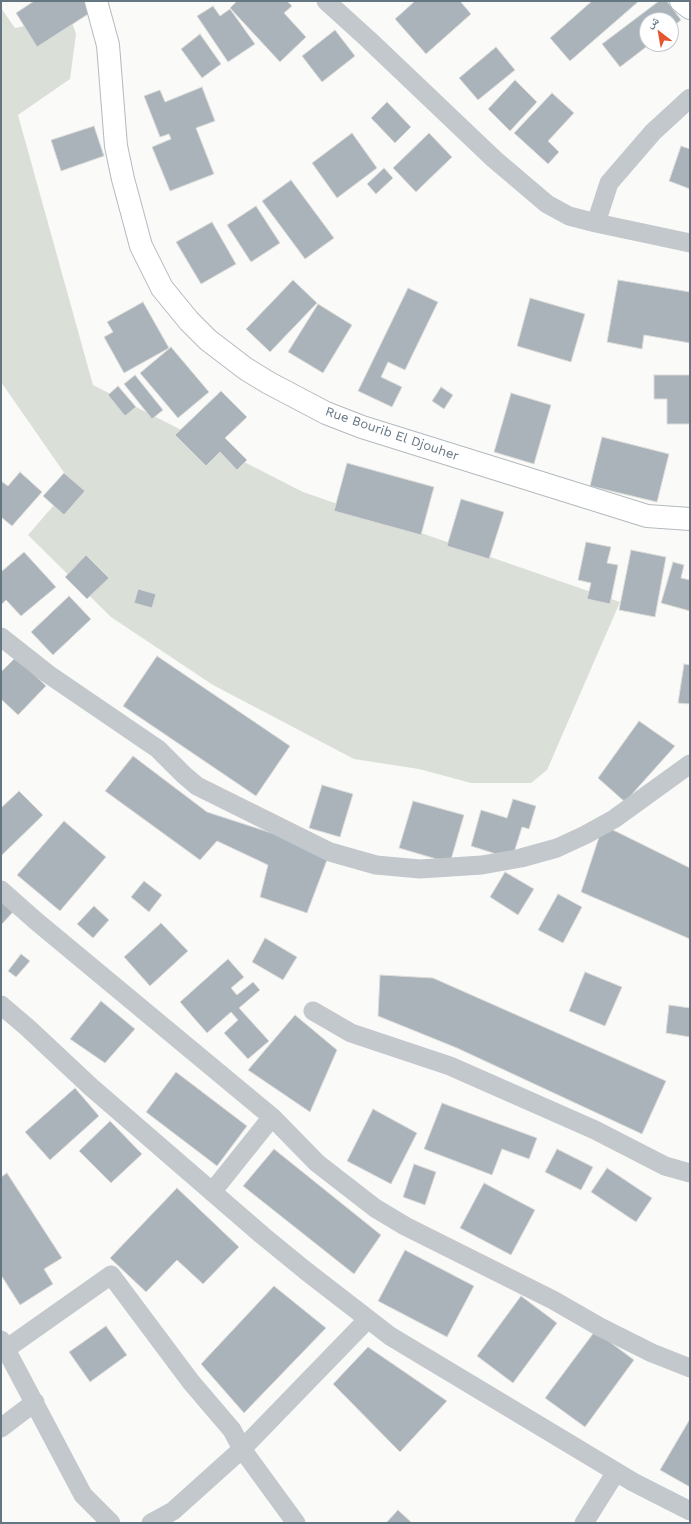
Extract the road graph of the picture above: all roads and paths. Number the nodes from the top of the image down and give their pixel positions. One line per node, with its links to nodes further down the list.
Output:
1 (96, 1): 8 (main road, Rue Bourib El Djouher)
2 (326, 1): 6 (street)
3 (681, 1): 4 (main road)
4 (690, 8)
5 (690, 98): 6 (street)
6 (596, 223): 7 (street)
7 (690, 243)
8 (690, 519)
9 (1, 637): 10 (street)
10 (690, 764)
11 (1, 890): 14 (street)
12 (1, 1005): 16 (street)
13 (313, 1011): 15 (street)
14 (272, 1117): 16 (street); 19 (street)
15 (690, 1173)
16 (212, 1192): 17 (street)
17 (368, 1319): 22 (street); 23 (street)
18 (3, 1344): 20 (street); 22 (street)
19 (690, 1368)
20 (35, 1402): 21 (street); 26 (street)
21 (1, 1428)
22 (242, 1450): 25 (street); 28 (street)
23 (616, 1472): 24 (street); 29 (street)
24 (690, 1512)
25 (173, 1518): 27 (street)
26 (111, 1523)
27 (151, 1523)
28 (296, 1523)
29 (584, 1523)

